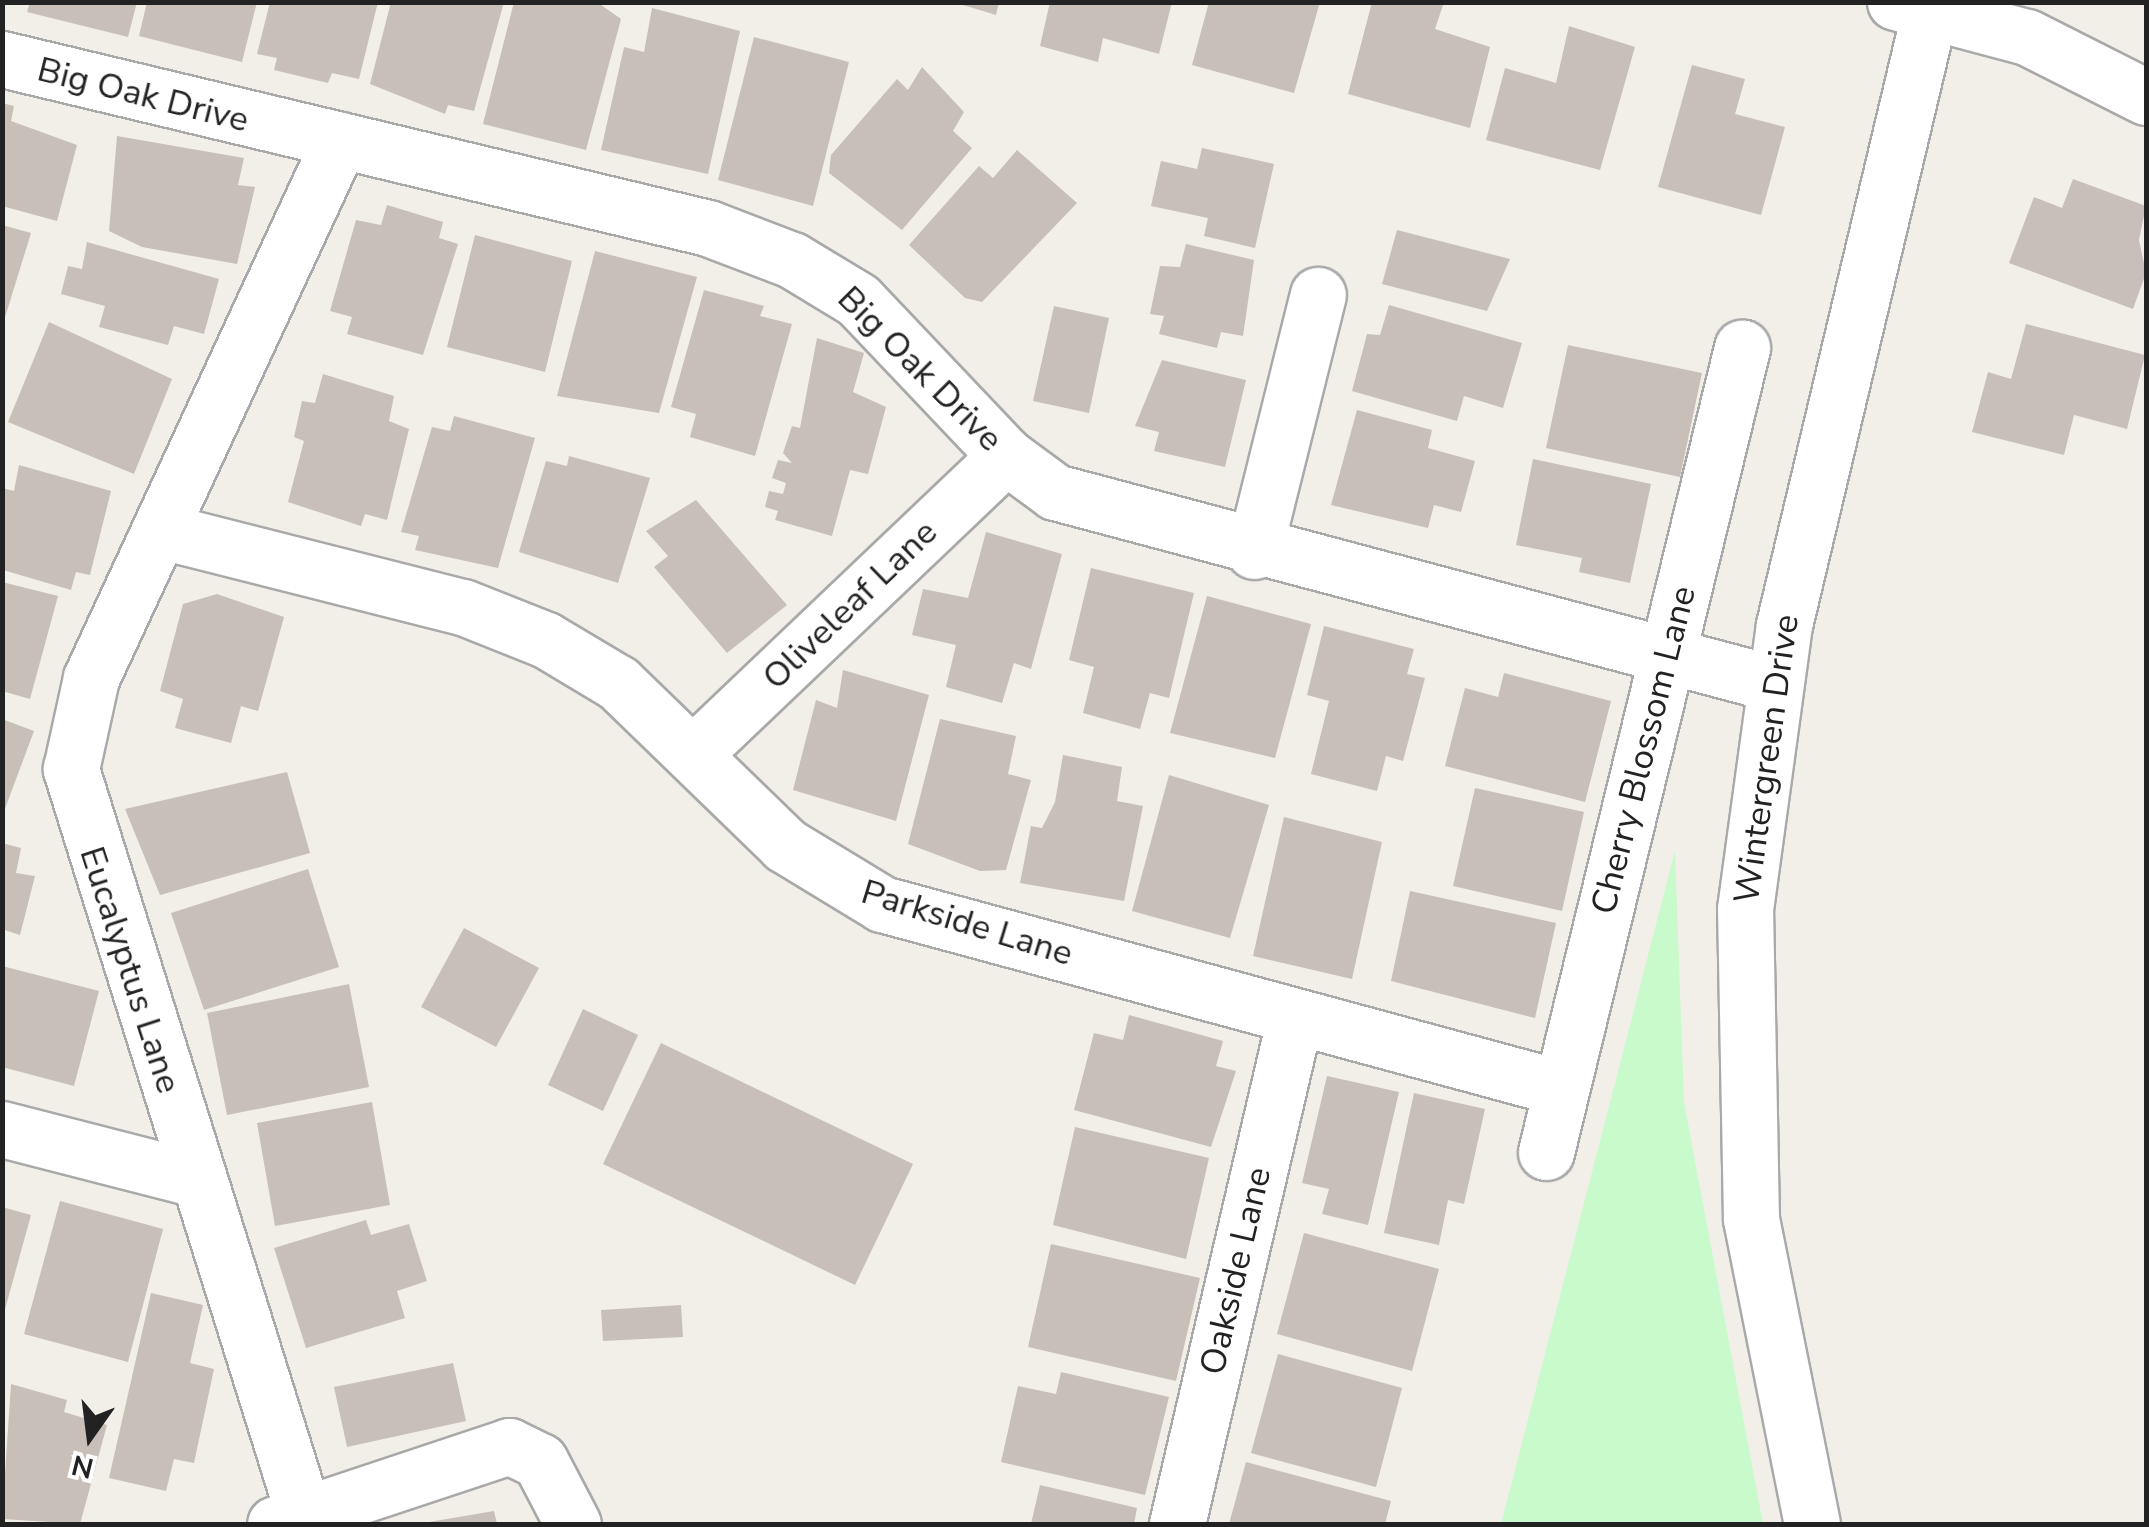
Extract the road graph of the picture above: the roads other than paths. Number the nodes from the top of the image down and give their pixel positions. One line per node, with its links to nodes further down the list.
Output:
1 (1919, 5): 3 (street); 11 (street, Wintergreen Drive)
2 (2, 59): 4 (street, Big Oak Drive)
3 (2146, 97)
4 (340, 140): 7 (street, Big Oak Drive); 8 (street, Eucalyptus Lane)
5 (1318, 294): 9 (street)
6 (1742, 348): 10 (street, Cherry Blossom Lane)
7 (1006, 456): 9 (street, Big Oak Drive); 12 (street, Oliveleaf Lane)
8 (162, 531): 12 (street, Parkside Lane); 17 (street, Eucalyptus Lane)
9 (1254, 551): 10 (street, Big Oak Drive)
10 (1668, 658): 11 (street, Big Oak Drive); 14 (street, Cherry Blossom Lane)
11 (1772, 683): 21 (street, Wintergreen Drive)
12 (694, 753): 13 (street, Parkside Lane)
13 (1295, 1017): 14 (street, Parkside Lane); 20 (street, Oakside Lane)
14 (1561, 1088): 16 (street, Cherry Blossom Lane)
15 (2, 1129): 17 (street)
16 (1546, 1152)
17 (197, 1180): 18 (street, Eucalyptus Lane)
18 (290, 1520): 19 (street, Eucalyptus Lane)
19 (572, 1524)
20 (1177, 1524)
21 (1812, 1524)

